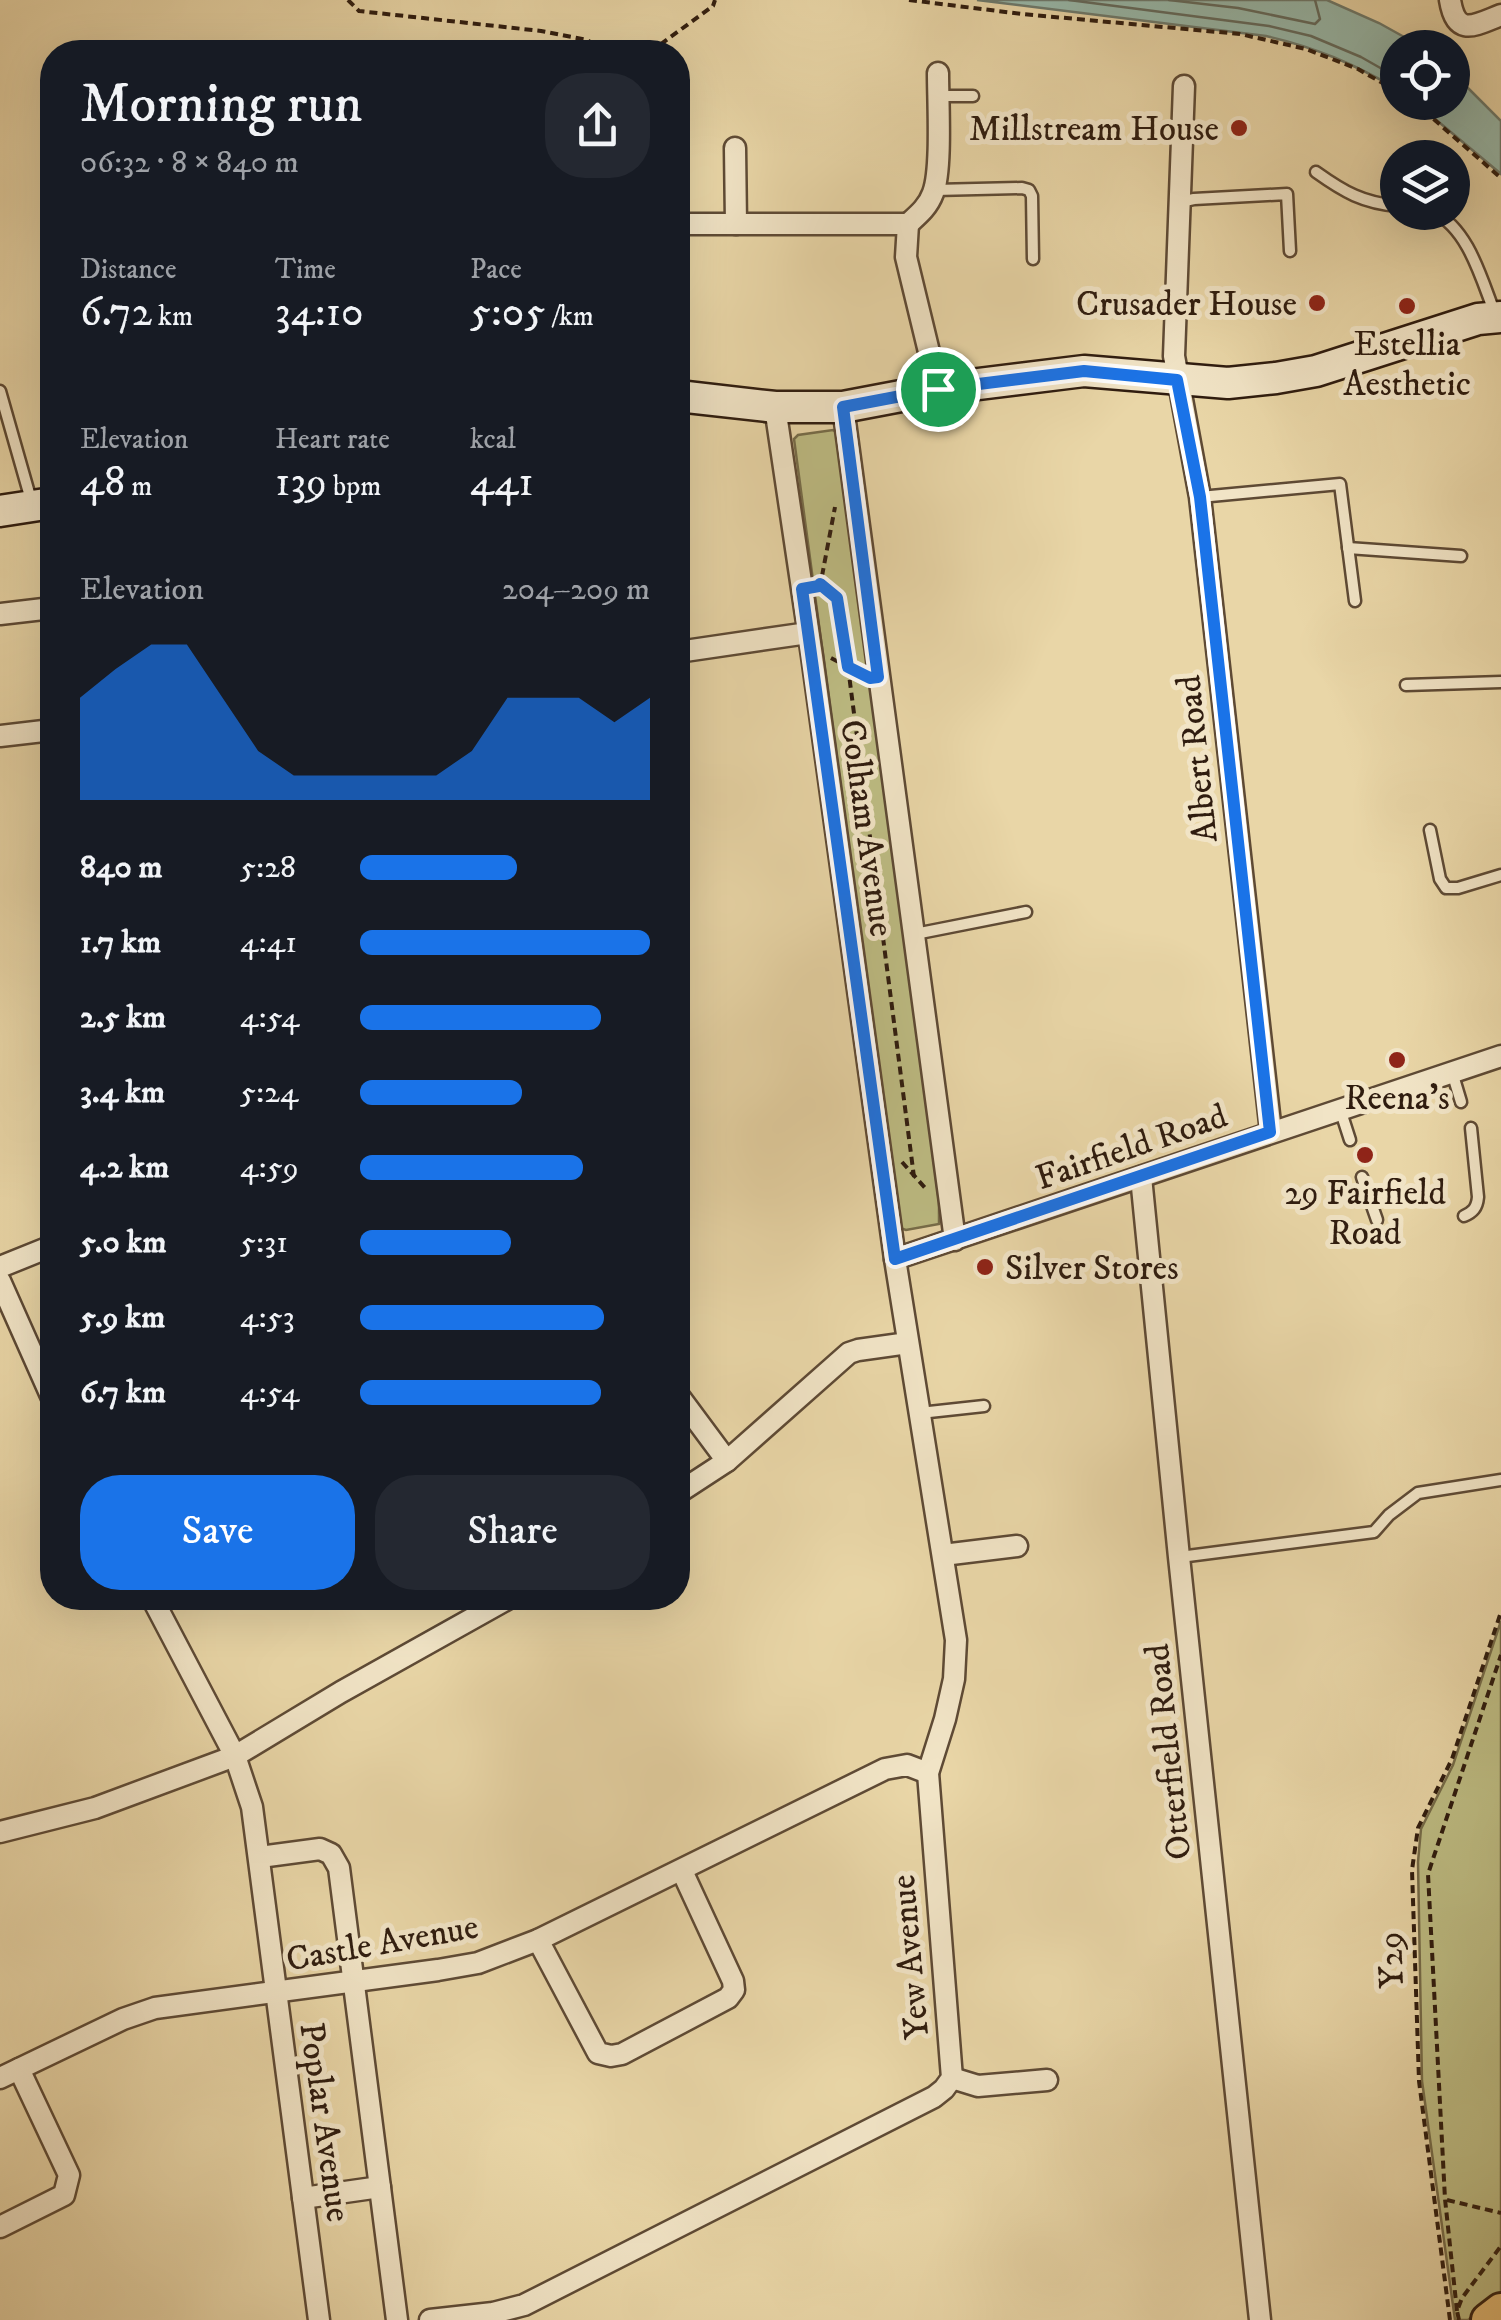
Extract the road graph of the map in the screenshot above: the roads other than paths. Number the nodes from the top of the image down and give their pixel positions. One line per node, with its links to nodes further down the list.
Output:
1 (1450, 0): 2 (street)
2 (1501, 15)
3 (938, 73): 5 (street)
4 (1184, 86): 10 (street, Albert Road)
5 (938, 96): 6 (lane); 9 (street)
6 (973, 96)
7 (736, 148): 13 (street)
8 (1316, 172): 11 (lane)
9 (934, 190): 14 (street); 17 (lane)
10 (1179, 202): 16 (lane); 19 (street, Albert Road)
11 (1380, 204)
12 (690, 224): 13 (street)
13 (736, 224): 14 (street)
14 (908, 224): 20 (street)
15 (1455, 230): 18 (lane)
16 (1290, 251)
17 (1033, 259)
18 (1499, 317): 19 (street)
19 (1177, 380): 20 (street); 26 (street, Albert Road)
20 (938, 389): 24 (street)
21 (0, 391): 25 (lane)
22 (690, 397): 23 (street)
23 (775, 407): 24 (street); 34 (street, Colham Avenue)
24 (843, 407): 43 (street, Colham Avenue)
25 (40, 497)
26 (1200, 497): 29 (lane); 49 (street, Albert Road)
27 (40, 505): 28 (street)
28 (0, 512)
29 (1348, 548): 30 (lane); 31 (lane)
30 (1461, 556)
31 (1355, 602)
32 (40, 609): 33 (street)
33 (0, 614)
34 (808, 632): 35 (street); 57 (street, Colham Avenue)
35 (690, 650)
36 (1501, 682): 37 (lane)
37 (1406, 684)
38 (40, 731): 39 (street)
39 (0, 736)
40 (1430, 830): 41 (lane)
41 (1501, 876)
42 (1026, 912): 43 (lane)
43 (915, 934): 55 (street, Colham Avenue)
44 (1501, 1056): 45 (street, Fairfield Road)
45 (1452, 1072): 46 (lane); 47 (street, Fairfield Road)
46 (1461, 1102)
47 (1340, 1110): 49 (street, Fairfield Road); 50 (lane)
48 (1471, 1128): 53 (lane)
49 (1270, 1132): 52 (street, Fairfield Road)
50 (1350, 1140)
51 (1362, 1176): 54 (lane)
52 (1141, 1177): 55 (street, Fairfield Road); 70 (street, Otterfield Road)
53 (1464, 1216)
54 (1377, 1220)
55 (955, 1240): 57 (street, Fairfield Road)
56 (40, 1251): 58 (street)
57 (895, 1259): 60 (street, Yew Avenue)
58 (0, 1268)
59 (0, 1281): 61 (street)
60 (908, 1343): 64 (street, Yew Avenue); 65 (street)
61 (40, 1371)
62 (984, 1406): 64 (lane)
63 (690, 1411): 65 (street)
64 (919, 1413): 69 (street, Yew Avenue)
65 (727, 1461): 67 (street)
66 (1501, 1480): 70 (lane)
67 (690, 1485)
68 (1017, 1546): 69 (street)
69 (943, 1555): 74 (street, Yew Avenue)
70 (1179, 1557): 92 (street, Otterfield Road)
71 (158, 1610): 73 (street, Poplar Avenue)
72 (488, 1610): 73 (street)
73 (235, 1756): 75 (street); 76 (street, Poplar Avenue)
74 (928, 1773): 77 (street, Castle Avenue); 82 (street, Yew Avenue)
75 (0, 1832)
76 (260, 1857): 79 (street); 80 (street, Poplar Avenue)
77 (682, 1871): 78 (street, Castle Avenue); 78 (street)
78 (538, 1940): 79 (street, Castle Avenue)
79 (354, 1982): 80 (street, Castle Avenue); 84 (street)
80 (276, 1993): 81 (street, Castle Avenue); 85 (street, Poplar Avenue)
81 (9, 2074): 86 (street)
82 (952, 2078): 83 (street); 91 (street, Yew Avenue)
83 (1047, 2080)
84 (380, 2187): 85 (street); 90 (street)
85 (302, 2198): 89 (street, Poplar Avenue)
86 (0, 2227)
87 (1501, 2310): 88 (main road)
88 (1473, 2316)
89 (319, 2320)
90 (397, 2320)
91 (430, 2320)
92 (1260, 2320)

